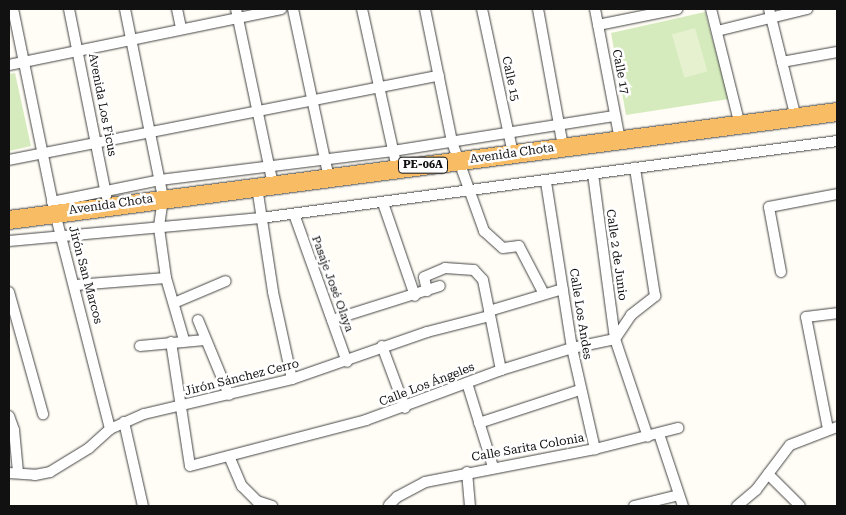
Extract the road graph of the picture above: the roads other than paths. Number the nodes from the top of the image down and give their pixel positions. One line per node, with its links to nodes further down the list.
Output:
1 (13, 9): 24 (street, Jirón San Marcos)
2 (69, 9): 22 (street, Avenida Los Ficus)
3 (125, 9): 21 (street)
4 (177, 9): 19 (street)
5 (281, 9): 16 (street)
6 (293, 9): 29 (street)
7 (362, 9): 28 (street)
8 (425, 9): 27 (street)
9 (482, 9): 37 (street, Calle 15)
10 (538, 9): 34 (street)
11 (595, 9): 18 (street, Calle 17)
12 (677, 9): 15 (street)
13 (711, 9): 20 (street)
14 (807, 9): 17 (street)
15 (652, 12): 18 (street)
16 (236, 13): 19 (street); 30 (street)
17 (770, 13): 20 (street); 25 (street)
18 (598, 25): 32 (street, Calle 17)
19 (181, 28): 21 (street)
20 (717, 31): 35 (street)
21 (131, 38): 22 (street); 36 (street)
22 (79, 49): 24 (street); 41 (street, Avenida Los Ficus)
23 (837, 52): 25 (street)
24 (23, 62): 26 (street); 43 (street, Jirón San Marcos)
25 (782, 62): 33 (street)
26 (9, 65)
27 (439, 76): 28 (street); 40 (street)
28 (378, 86): 29 (street); 45 (street)
29 (312, 100): 30 (street); 47 (street)
30 (257, 111): 36 (street); 49 (street)
31 (837, 112): 33 (highway, Avenida Chota / PE-06A)
32 (616, 116): 34 (street); 38 (street, Calle 17)
33 (796, 118): 35 (highway, Avenida Chota / PE-06A)
34 (559, 125): 37 (street); 42 (street)
35 (740, 125): 38 (highway, Avenida Chota / PE-06A)
36 (150, 133): 41 (street); 53 (street)
37 (508, 133): 40 (street); 44 (street, Calle 15)
38 (620, 140): 42 (highway, Avenida Chota / PE-06A)
39 (837, 141): 50 (street)
40 (452, 142): 45 (street); 48 (street)
41 (97, 144): 43 (street); 58 (street, Avenida Los Ficus)
42 (563, 147): 44 (highway, Avenida Chota / PE-06A)
43 (41, 154): 46 (street); 61 (street, Jirón San Marcos)
44 (513, 154): 48 (highway, Avenida Chota / PE-06A)
45 (395, 159): 47 (street); 48 (highway, Avenida Chota / PE-06A); 52 (highway, Avenida Chota / PE-06A)
46 (9, 160)
47 (325, 160): 49 (street); 52 (street)
48 (458, 161): 56 (street)
49 (268, 166): 53 (street); 55 (street)
50 (634, 168): 51 (street); 83 (street)
51 (593, 174): 54 (street); 83 (street, Calle 2 de Junio)
52 (329, 178): 55 (highway, Avenida Chota / PE-06A)
53 (160, 180): 58 (street); 59 (street)
54 (546, 182): 56 (street); 73 (street, Calle Los Andes)
55 (265, 186): 59 (highway, Avenida Chota / PE-06A); 63 (street)
56 (472, 191): 60 (street); 76 (street)
57 (837, 194): 68 (street)
58 (106, 198): 59 (highway, Avenida Chota / PE-06A); 61 (highway, Avenida Chota / PE-06A)
59 (163, 198): 65 (street)
60 (382, 203): 62 (street); 77 (street)
61 (54, 208): 64 (highway, Avenida Chota / PE-06A); 66 (street, Jirón San Marcos)
62 (294, 214): 63 (street); 82 (street, Pasaje José Olaya)
63 (261, 218): 65 (street); 92 (street)
64 (9, 220)
65 (159, 228): 66 (street); 69 (street)
66 (62, 238): 67 (street); 71 (street, Jirón San Marcos)
67 (9, 241)
68 (781, 272)
69 (166, 278): 71 (street); 78 (street)
70 (226, 281): 78 (street)
71 (76, 285): 104 (street, Jirón San Marcos)
72 (440, 286): 74 (street)
73 (563, 289): 76 (street, Jirón Sánchez Cerro); 89 (street, Calle Los Andes)
74 (427, 291): 77 (street); 79 (street)
75 (9, 292): 98 (street)
76 (544, 294): 79 (street, Jirón Sánchez Cerro)
77 (415, 296): 82 (street)
78 (174, 303): 84 (street)
79 (490, 313): 88 (street, Jirón Sánchez Cerro); 91 (street)
80 (837, 313): 103 (street)
81 (198, 320): 85 (street)
82 (332, 320): 90 (street, Pasaje José Olaya)
83 (615, 339): 89 (street, Calle Los Ángeles); 106 (street, Calle 2 de Junio)
84 (184, 340): 85 (street); 86 (street)
85 (205, 340): 95 (street)
86 (171, 342): 87 (street); 96 (street)
87 (140, 346)
88 (382, 346): 90 (street, Jirón Sánchez Cerro); 97 (street)
89 (572, 348): 91 (street, Calle Los Ángeles); 94 (street, Calle Los Andes)
90 (347, 362): 92 (street, Jirón Sánchez Cerro)
91 (501, 370): 93 (street, Calle Los Ángeles)
92 (292, 379): 95 (street, Jirón Sánchez Cerro)
93 (467, 383): 97 (street, Calle Los Ángeles); 101 (street)
94 (580, 390): 101 (street); 107 (street, Calle Los Andes)
95 (229, 396): 96 (street, Jirón Sánchez Cerro)
96 (179, 406): 100 (street, Jirón Sánchez Cerro); 108 (street, Calle Los Ángeles)
97 (405, 408): 108 (street, Calle Los Ángeles)
98 (44, 414)
99 (9, 419): 110 (street)
100 (124, 422): 104 (street, Jirón Sánchez Cerro); 115 (street)
101 (479, 423): 109 (street)
102 (678, 428): 105 (street, Calle Sarita Colonia)
103 (833, 428): 112 (street)
104 (110, 429): 110 (street, Jirón Sánchez Cerro)
105 (659, 434): 106 (street, Calle Sarita Colonia); 113 (street)
106 (648, 437): 107 (street, Calle Sarita Colonia)
107 (594, 449): 109 (street, Calle Sarita Colonia)
108 (230, 456): 114 (street)
109 (493, 467): 111 (street, Calle Sarita Colonia)
110 (13, 472)
111 (467, 472): 117 (street, Calle Sarita Colonia); 118 (street)
112 (768, 474): 121 (street); 122 (street)
113 (679, 495): 119 (street); 120 (street)
114 (257, 504): 116 (street)
115 (143, 506)
116 (272, 506)
117 (388, 506)
118 (470, 506)
119 (634, 506)
120 (683, 506)
121 (738, 506)
122 (800, 506)

